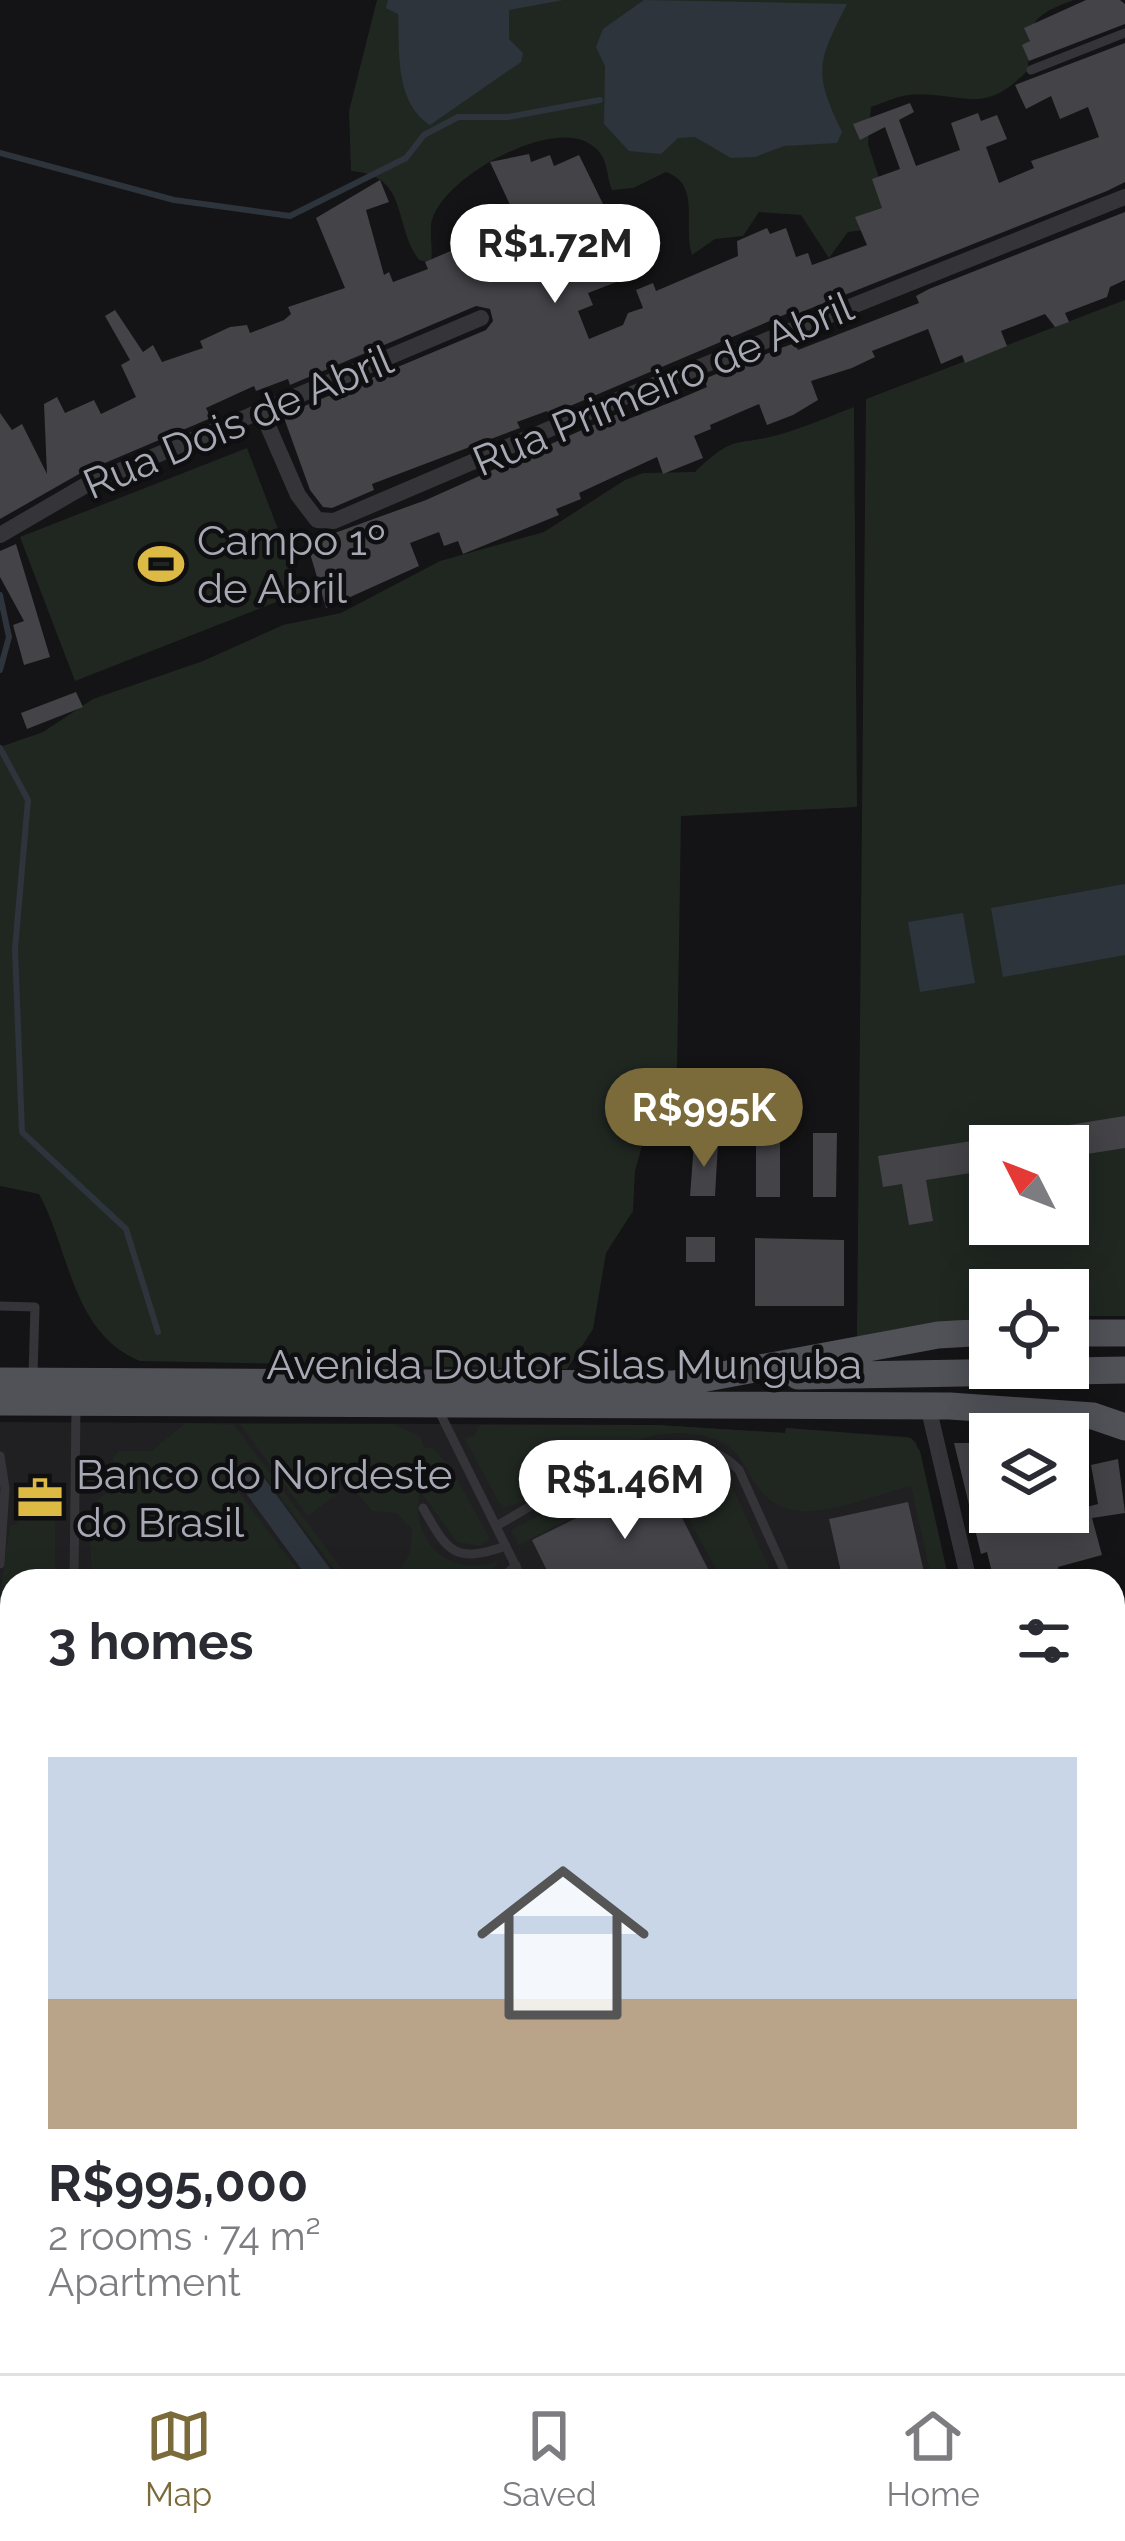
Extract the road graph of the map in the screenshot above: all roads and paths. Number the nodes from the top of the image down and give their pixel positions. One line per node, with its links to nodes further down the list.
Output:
1 (1125, 33): 2 (lane)
2 (1031, 70)
3 (1125, 197): 5 (street, Rua Primeiro de Abril)
4 (481, 318): 5 (street, Rua Dois de Abril)
5 (261, 410): 6 (street, Rua Dois de Abril)
6 (0, 535)
7 (0, 1306): 13 (lane)
8 (969, 1333): 14 (main road, Avenida Doutor Silas Munguba)
9 (1089, 1333): 10 (main road)
10 (1125, 1333)
11 (1125, 1370): 14 (main road)
12 (0, 1381): 13 (main road, Avenida Doutor Silas Munguba)
13 (33, 1381): 15 (main road, Avenida Doutor Silas Munguba)
14 (674, 1384): 16 (main road, Avenida Doutor Silas Munguba)
15 (76, 1392): 16 (main road, Avenida Doutor Silas Munguba); 17 (main road, Avenida Doutor Silas Munguba); 29 (lane)
16 (206, 1395): 19 (main road, Avenida Doutor Silas Munguba)
17 (0, 1402)
18 (928, 1406): 19 (main road, Avenida Doutor Silas Munguba); 20 (main road, Avenida Doutor Silas Munguba); 33 (street)
19 (437, 1407): 25 (lane)
20 (1094, 1416): 21 (main road); 22 (main road, Avenida Doutor Silas Munguba)
21 (1125, 1416)
22 (1125, 1427)
23 (0, 1456): 27 (lane)
24 (423, 1508): 26 (lane)
25 (496, 1526): 26 (lane); 32 (lane)
26 (506, 1546): 28 (lane)
27 (0, 1564)
28 (516, 1565): 30 (lane); 31 (lane)
29 (74, 1569)
30 (512, 1569)
31 (518, 1569)
32 (784, 1569)
33 (966, 1569)

